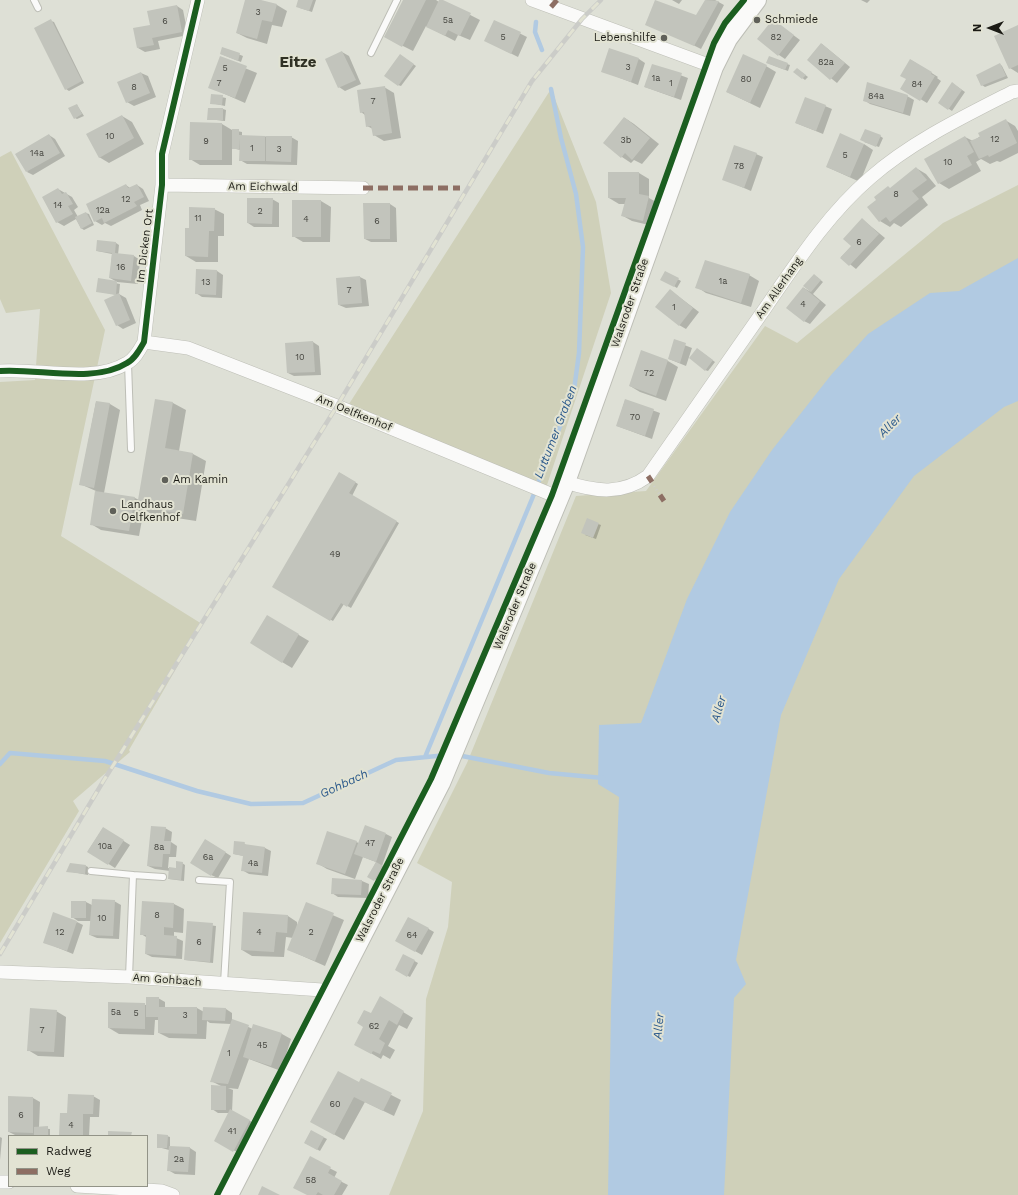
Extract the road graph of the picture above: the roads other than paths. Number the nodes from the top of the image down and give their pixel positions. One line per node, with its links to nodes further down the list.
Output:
1 (34, 0): 6 (lane)
2 (198, 0): 10 (street, Im Dicken Ort)
3 (397, 0): 7 (lane)
4 (532, 0): 8 (street)
5 (757, 0): 8 (main road, Walsroder Straße)
6 (38, 8)
7 (371, 53)
8 (714, 67): 16 (main road, Walsroder Straße)
9 (1018, 91): 16 (street, Am Allerhang)
10 (162, 185): 11 (street, Am Eichwald); 12 (street, Im Dicken Ort)
11 (363, 188)
12 (144, 342): 13 (street); 16 (street, Am Oelfkenhof)
13 (128, 363): 14 (street); 15 (lane)
14 (0, 371)
15 (131, 449)
16 (558, 491): 24 (main road, Walsroder Straße)
17 (91, 871): 18 (lane)
18 (133, 875): 19 (lane); 22 (lane)
19 (164, 877)
20 (199, 880): 23 (lane)
21 (0, 972): 22 (street, Am Gohbach)
22 (129, 977): 23 (street, Am Gohbach)
23 (224, 984): 24 (street, Am Gohbach)
24 (332, 995): 27 (main road, Walsroder Straße)
25 (94, 1187): 26 (street)
26 (172, 1195)
27 (229, 1195)

